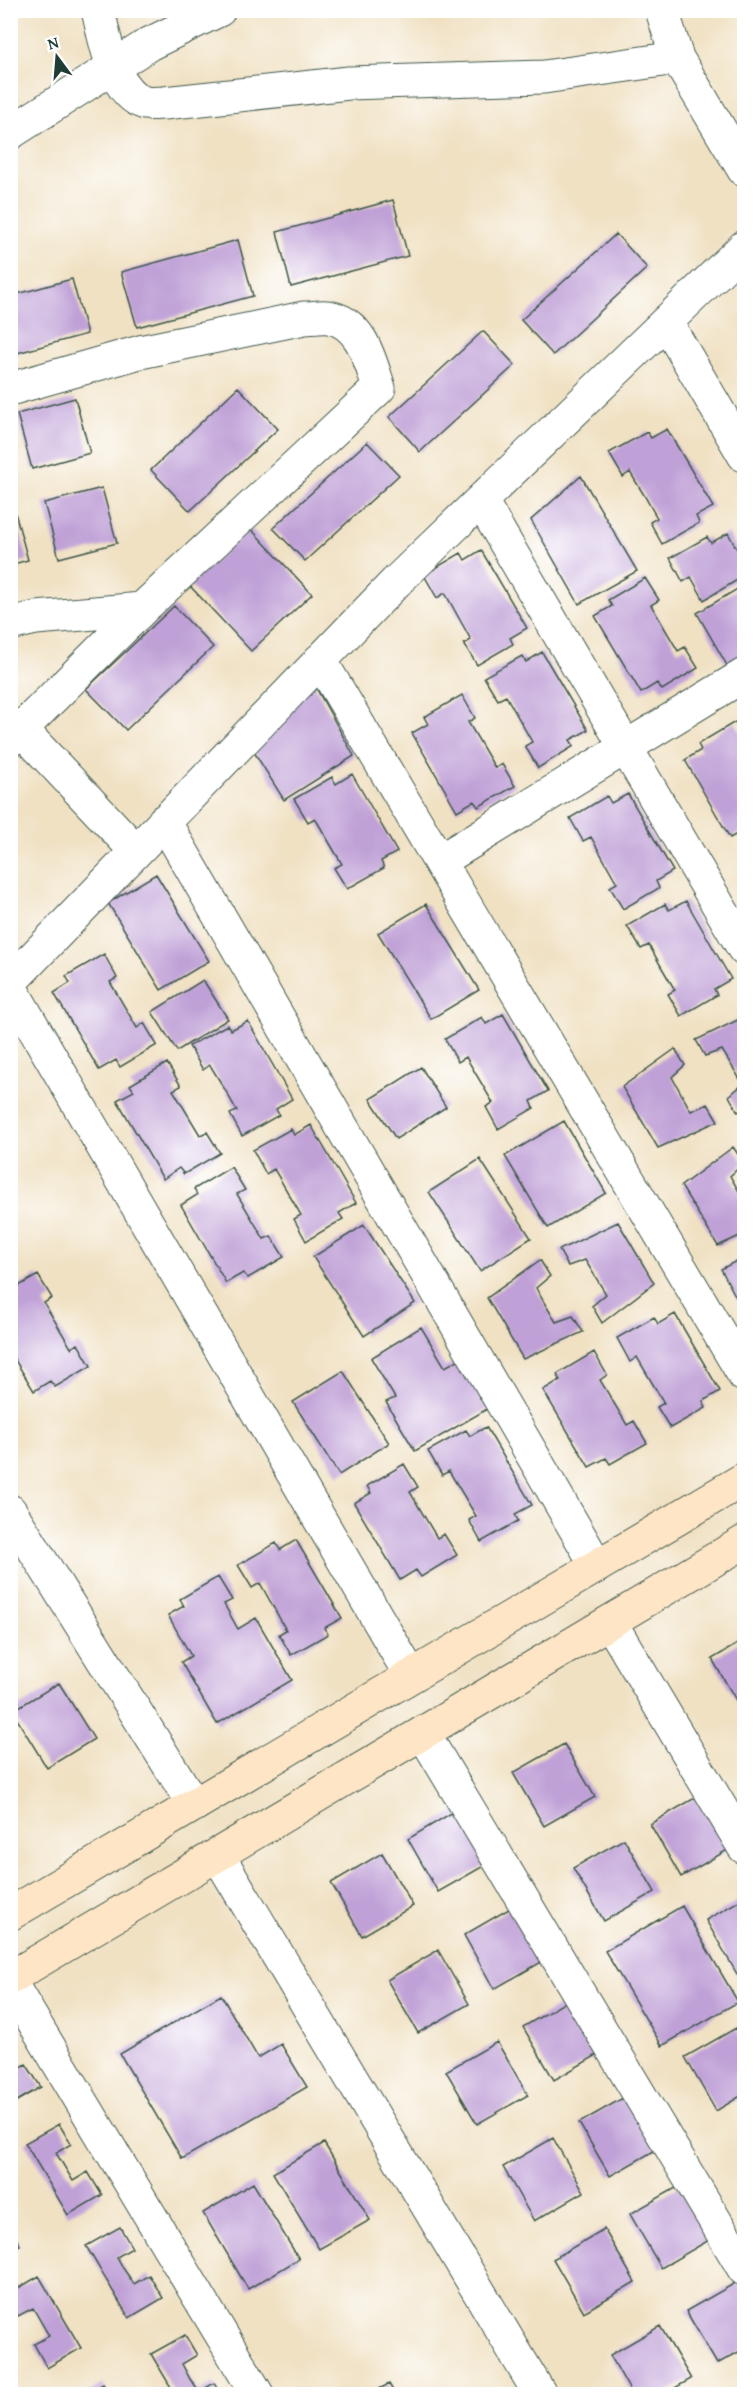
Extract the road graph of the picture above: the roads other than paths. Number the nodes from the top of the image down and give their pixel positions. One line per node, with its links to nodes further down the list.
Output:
1 (98, 10): 5 (street)
2 (219, 10): 5 (street)
3 (662, 10): 4 (street)
4 (677, 58): 5 (street); 7 (street)
5 (113, 66): 6 (street)
6 (10, 133)
7 (744, 170)
8 (744, 247): 9 (street)
9 (666, 322): 11 (street); 12 (street)
10 (10, 389): 13 (street)
11 (744, 454)
12 (480, 501): 15 (street); 18 (street)
13 (142, 609): 14 (street); 17 (street)
14 (10, 624)
15 (320, 660): 19 (street); 21 (street)
16 (744, 675): 18 (street)
17 (16, 734): 20 (street)
18 (625, 747): 21 (street); 22 (street)
19 (164, 821): 20 (street); 28 (street)
20 (136, 851): 23 (street)
21 (440, 861): 24 (street)
22 (744, 950)
23 (10, 984): 30 (street)
24 (744, 1375)
25 (744, 1479): 28 (street)
26 (10, 1511): 32 (street)
27 (744, 1542): 29 (street)
28 (597, 1566): 30 (street)
29 (610, 1622): 31 (street); 33 (street)
30 (411, 1676): 32 (street)
31 (423, 1733): 34 (street); 37 (street)
32 (194, 1805): 35 (street)
33 (744, 1847)
34 (218, 1855): 36 (street); 39 (street)
35 (10, 1914)
36 (10, 1980): 38 (street)
37 (744, 2269)
38 (257, 2394)
39 (540, 2394)

